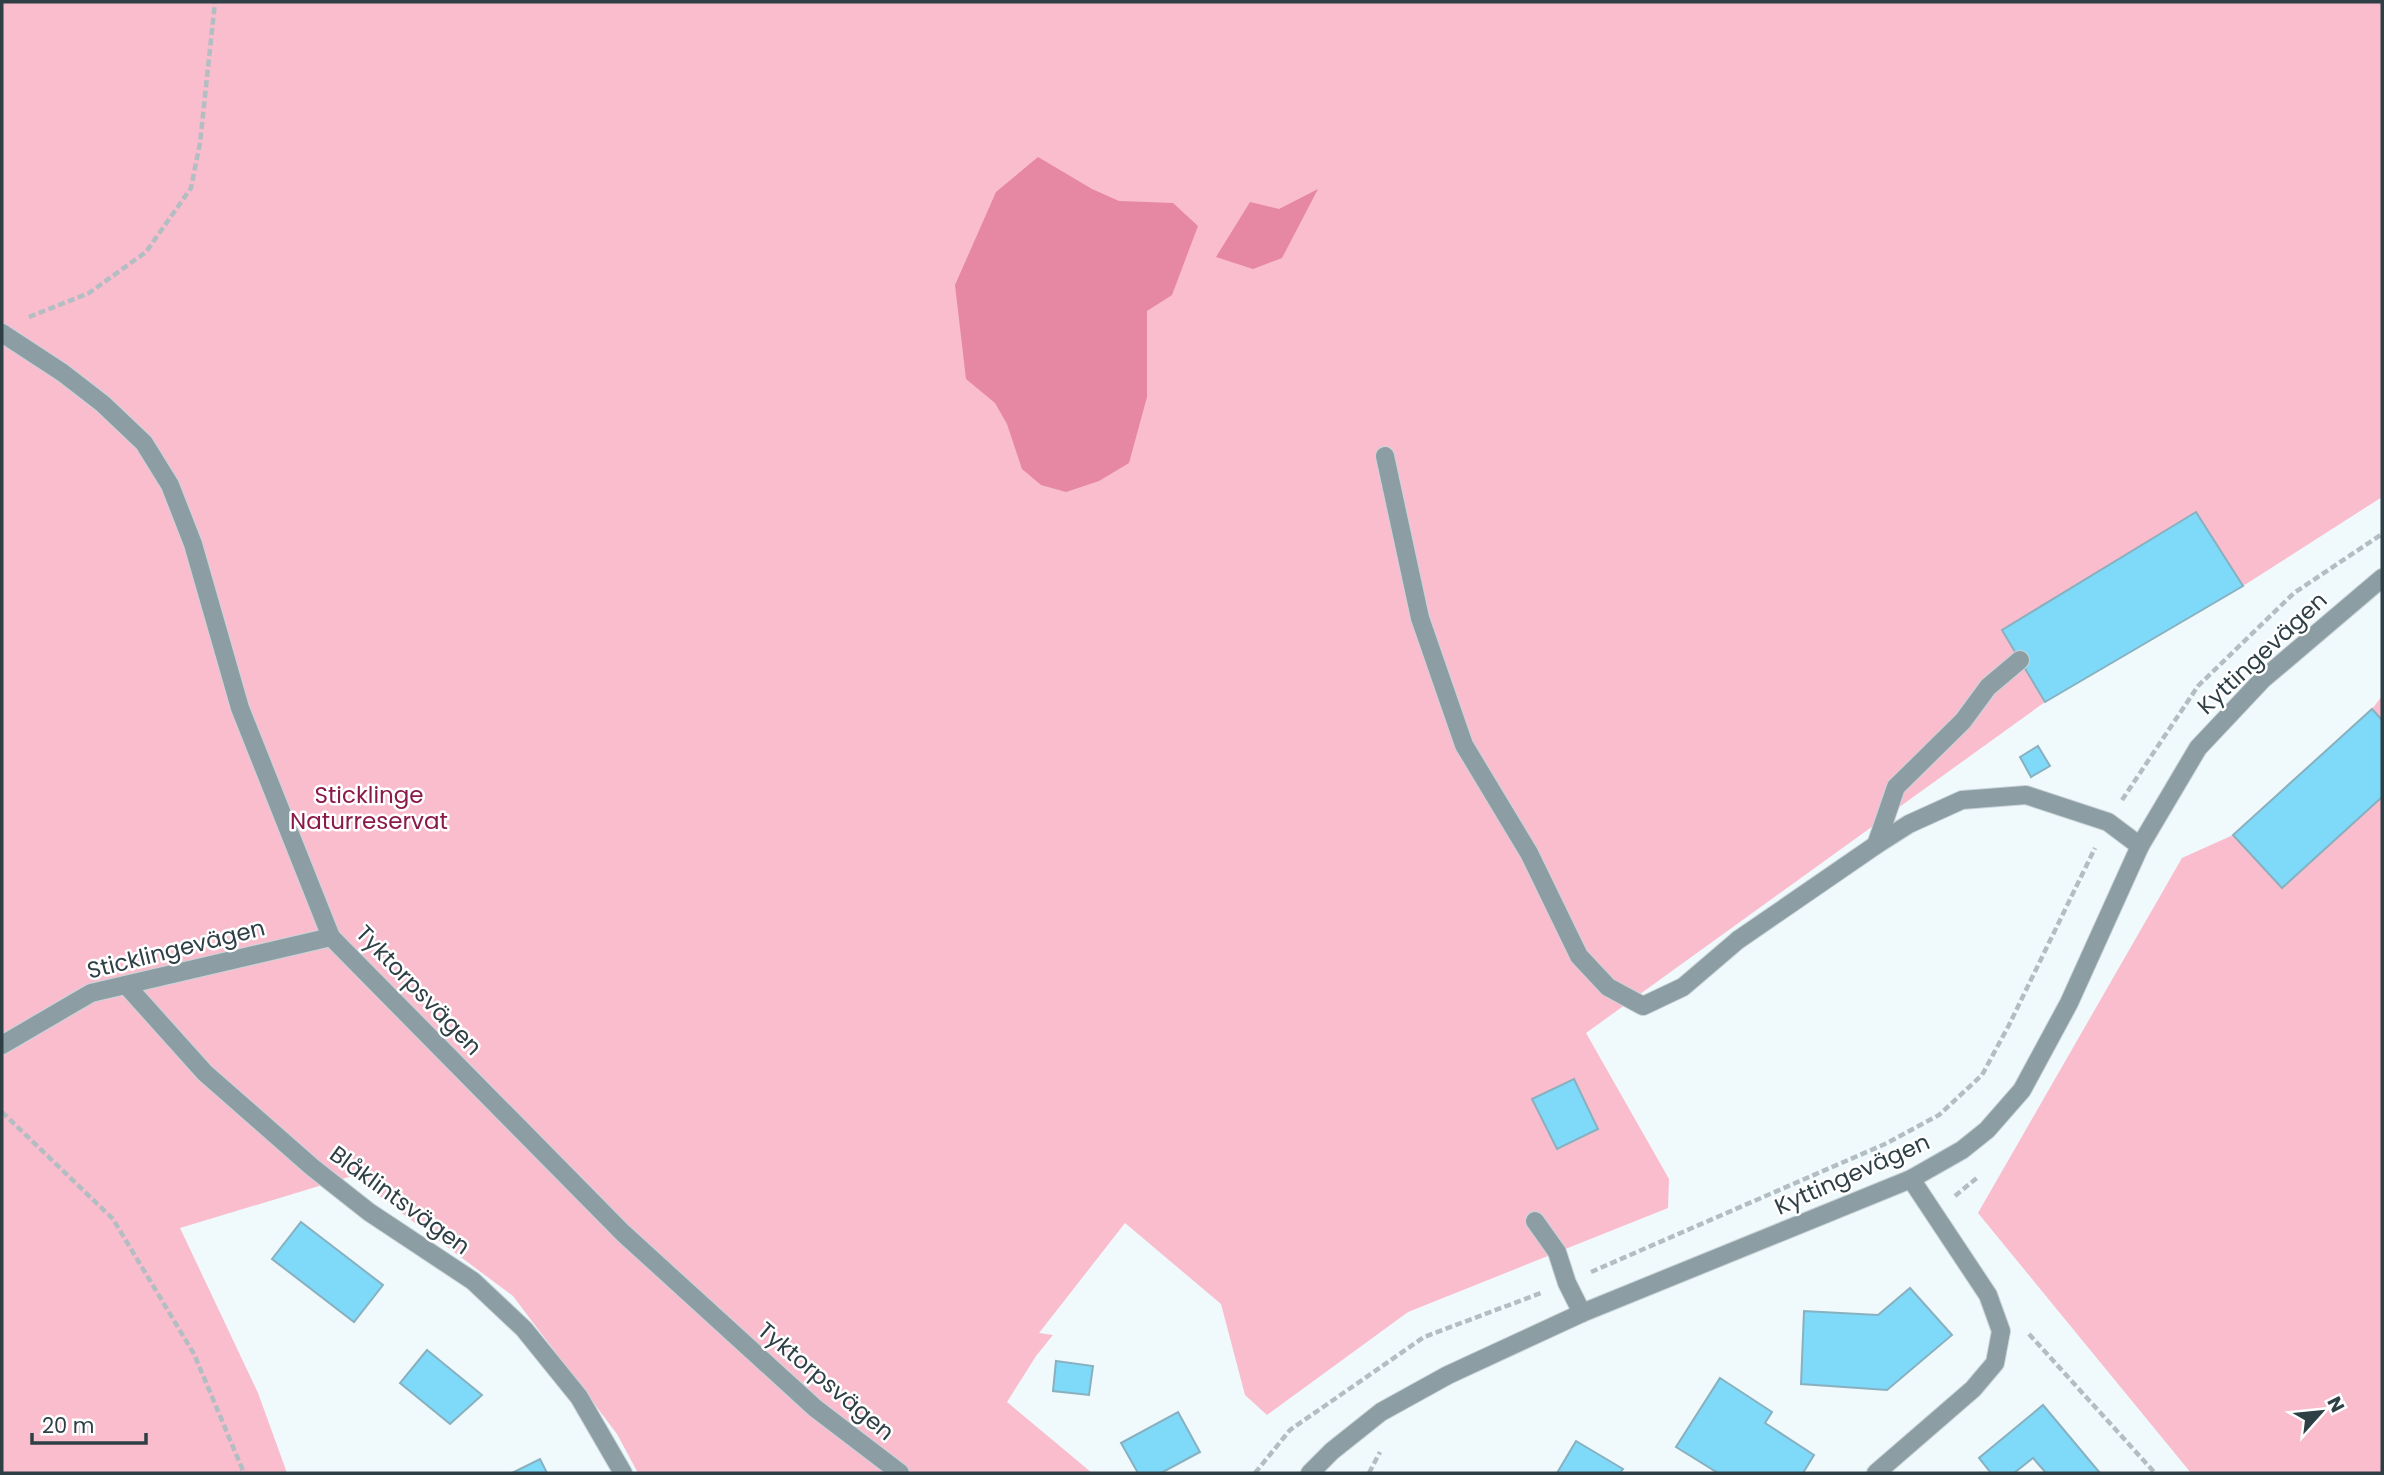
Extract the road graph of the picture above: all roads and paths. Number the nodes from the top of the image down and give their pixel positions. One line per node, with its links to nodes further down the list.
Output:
1 (215, 2): 2 (path)
2 (25, 318)
3 (2, 333): 11 (street, Tyktorpsvägen)
4 (1385, 456): 9 (street)
5 (2382, 534): 8 (path)
6 (2382, 578): 10 (street, Kyttingevägen)
7 (2020, 660): 9 (street)
8 (2108, 822): 9 (street); 10 (street); 17 (path)
9 (1876, 845)
10 (2140, 846): 15 (street, Kyttingevägen)
11 (331, 937): 12 (street, Sticklingevägen); 22 (street, Tyktorpsvägen)
12 (126, 985): 13 (street, Sticklingevägen); 21 (street, Blåklintsvägen)
13 (8, 1041)
14 (2, 1112): 20 (path)
15 (1911, 1179): 18 (street, Kyttingevägen); 26 (street)
16 (1535, 1221): 17 (street)
17 (1567, 1283): 18 (street); 23 (path)
18 (1583, 1313): 24 (street, Kyttingevägen)
19 (1381, 1450): 25 (path)
20 (244, 1473)
21 (623, 1473)
22 (900, 1473)
23 (1255, 1473)
24 (1310, 1473)
25 (1369, 1473)
26 (1876, 1473)

